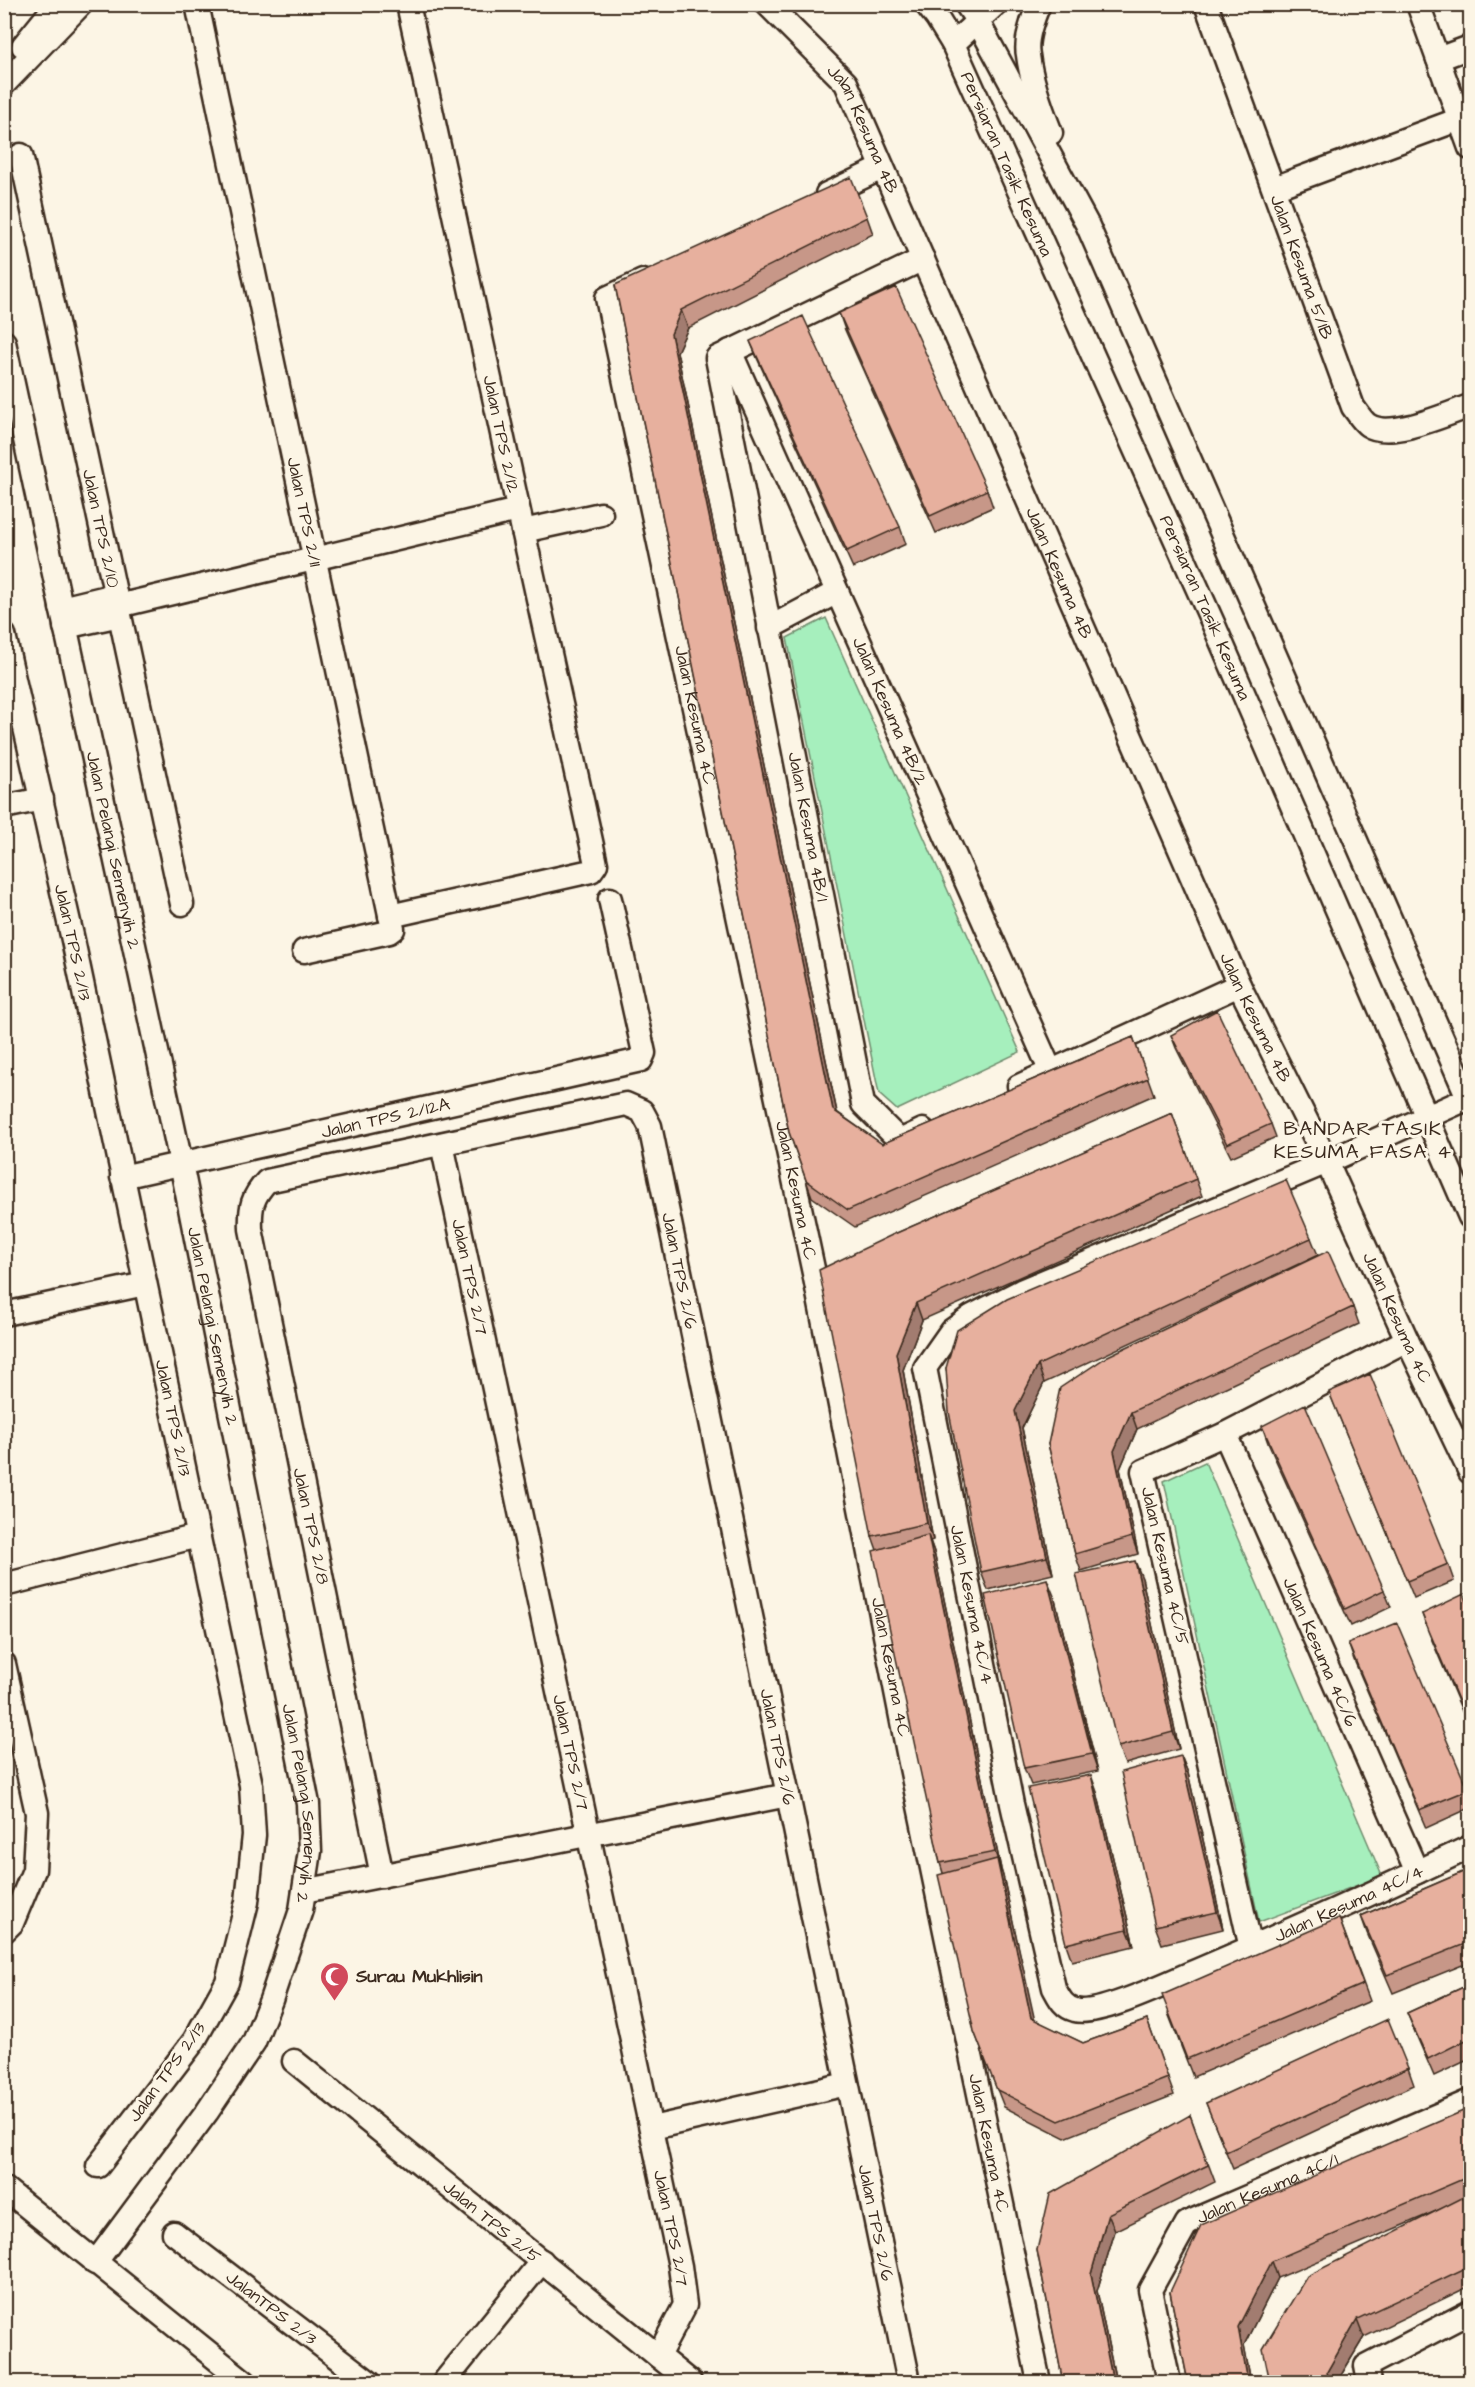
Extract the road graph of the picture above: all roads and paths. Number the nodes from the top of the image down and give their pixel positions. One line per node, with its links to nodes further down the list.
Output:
1 (57, 4): 15 (street)
2 (81, 4): 16 (street)
3 (196, 4): 31 (street, Jalan TPS 2/11)
4 (408, 4): 30 (street, Jalan TPS 2/12)
5 (767, 4): 20 (street, Jalan Kesuma 4B)
6 (996, 4): 11 (street)
7 (1039, 4): 23 (street)
8 (1206, 4): 21 (street, Jalan Kesuma 5/1B)
9 (1418, 4): 14 (street)
10 (938, 9): 12 (street, Persiaran Tasik Kesuma)
11 (972, 12): 12 (street); 23 (street, Persiaran Tasik Kesuma)
12 (953, 45): 47 (street, Persiaran Tasik Kesuma)
13 (1470, 47): 14 (street)
14 (1438, 59): 17 (street)
15 (4, 68)
16 (4, 84)
17 (1460, 120): 18 (street); 21 (street)
18 (1470, 148)
19 (21, 154): 33 (street, Jalan TPS 2/10)
20 (882, 168): 22 (street); 24 (street, Jalan Kesuma 4B)
21 (1274, 188): 28 (street, Jalan Kesuma 5/1B)
22 (808, 203)
23 (1087, 224): 46 (street, Persiaran Tasik Kesuma)
24 (923, 259): 27 (street); 43 (street, Jalan Kesuma 4B)
25 (660, 273): 86 (street, Jalan Kesuma 4C)
26 (4, 342): 34 (street, Jalan Pelangi Semenyih 2)
27 (730, 351): 32 (street, Jalan Kesuma 4B/2); 35 (street, Jalan Kesuma 4B/1)
28 (1470, 406)
29 (601, 514): 30 (street)
30 (520, 520): 31 (street); 41 (street, Jalan TPS 2/12)
31 (314, 559): 33 (street); 41 (street, Jalan TPS 2/11)
32 (837, 592): 35 (street); 44 (street, Jalan Kesuma 4B/2)
33 (118, 605): 34 (street); 40 (street, Jalan TPS 2/10)
34 (63, 618): 51 (street, Jalan Pelangi Semenyih 2)
35 (769, 628): 48 (street, Jalan Kesuma 4B/1)
36 (4, 635): 37 (street, Jalan TPS 2/13)
37 (42, 799): 38 (street); 52 (street, Jalan TPS 2/13)
38 (4, 807)
39 (610, 899): 51 (street, Jalan TPS 2/12A)
40 (182, 904)
41 (390, 916): 42 (street)
42 (304, 951)
43 (1239, 985): 44 (street); 50 (street, Jalan Kesuma 4B)
44 (1051, 1071): 45 (street)
45 (997, 1096)
46 (1470, 1100): 47 (street, Jalan Kesuma 4C/4)
47 (1426, 1117): 50 (street, Jalan Kesuma 4C/4); 53 (street, Persiaran Tasik Kesuma)
48 (943, 1121)
49 (442, 1144): 62 (street, Jalan TPS 2/6); 63 (street, Jalan TPS 2/7); 66 (street, Jalan TPS 2/8)
50 (1327, 1162): 56 (street, Jalan Kesuma 4C); 69 (street, Jalan Kesuma 4C/4)
51 (181, 1163): 52 (street, Jalan TPS 2/12A); 67 (street, Jalan Pelangi Semenyih 2)
52 (122, 1177): 54 (street, Jalan TPS 2/13)
53 (1470, 1217)
54 (145, 1284): 55 (street); 59 (street, Jalan TPS 2/13)
55 (4, 1314)
56 (1407, 1340): 57 (street, Jalan Kesuma 4C/5); 58 (street, Jalan Kesuma 4C)
57 (1225, 1434): 65 (street, Jalan Kesuma 4C/6); 69 (street, Jalan Kesuma 4C/5)
58 (1470, 1472)
59 (198, 1536): 60 (street); 74 (street, Jalan TPS 2/13)
60 (4, 1586)
61 (4, 1664): 68 (street)
62 (788, 1795): 63 (street); 71 (street, Jalan TPS 2/6)
63 (589, 1834): 66 (street); 73 (street, Jalan TPS 2/7)
64 (1470, 1847): 65 (street, Jalan Kesuma 4C/4)
65 (1417, 1872): 69 (street, Jalan Kesuma 4C/4)
66 (382, 1876): 67 (street)
67 (304, 1891): 78 (street, Jalan Pelangi Semenyih 2)
68 (4, 1931)
69 (1251, 1948)
70 (294, 2061): 77 (street, Jalan TPS 2/5)
71 (847, 2084): 73 (street); 85 (street, Jalan TPS 2/6)
72 (1470, 2101): 87 (street, Jalan Kesuma 4C/1)
73 (651, 2128): 80 (street, Jalan TPS 2/7)
74 (98, 2166)
75 (4, 2188): 78 (street)
76 (174, 2233): 82 (street, JalanTPS 2/3)
77 (542, 2260): 80 (street, Jalan TPS 2/5); 83 (street)
78 (95, 2263): 81 (street)
79 (1470, 2312): 88 (street)
80 (658, 2356): 84 (street, Jalan TPS 2/5)
81 (245, 2382)
82 (369, 2382)
83 (444, 2382)
84 (690, 2382)
85 (909, 2382)
86 (1039, 2382)
87 (1169, 2382)
88 (1369, 2382)

